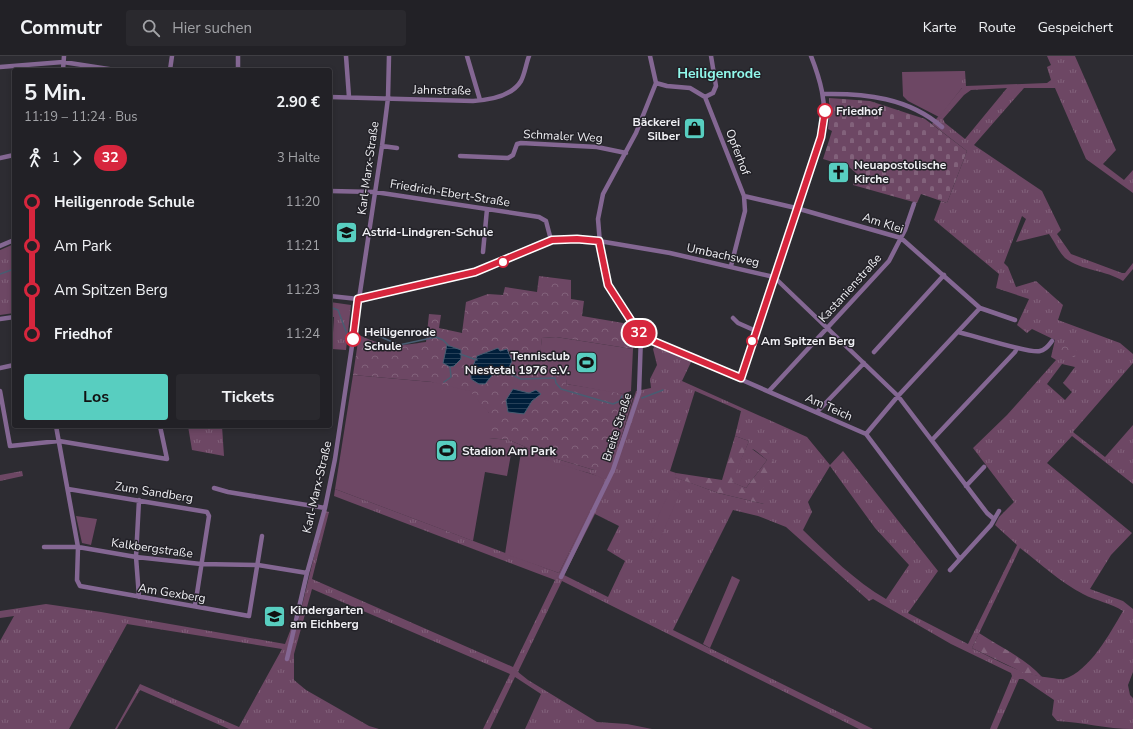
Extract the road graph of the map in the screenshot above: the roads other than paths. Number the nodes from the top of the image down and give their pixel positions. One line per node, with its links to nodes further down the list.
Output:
1 (64, 56): 11 (street)
2 (172, 56): 15 (street)
3 (238, 56): 16 (street)
4 (346, 56): 20 (street)
5 (389, 56): 22 (street, Karl-Marx-Straße)
6 (467, 56): 23 (street)
7 (529, 56): 23 (street, Jahnstraße)
8 (650, 56): 17 (street)
9 (710, 56): 21 (street)
10 (811, 56): 18 (street)
11 (63, 62): 12 (street); 13 (street); 14 (street)
12 (0, 66)
13 (63, 68)
14 (102, 68)
15 (170, 68)
16 (238, 68)
17 (656, 83): 21 (street); 27 (street)
18 (823, 94): 24 (street); 35 (street)
19 (332, 97): 20 (street, Jahnstraße)
20 (349, 97): 22 (street, Jahnstraße)
21 (705, 97): 33 (street, Opferhof)
22 (388, 98): 23 (street, Jahnstraße); 25 (street, Karl-Marx-Straße)
23 (480, 100)
24 (942, 127)
25 (382, 146): 26 (street); 32 (street, Karl-Marx-Straße)
26 (397, 148)
27 (626, 153): 29 (street, Schmaler Weg); 40 (street)
28 (12, 155): 30 (street)
29 (460, 156)
30 (0, 158)
31 (332, 190): 32 (street, Friedrich-Ebert-Straße)
32 (375, 192): 36 (street, Friedrich-Ebert-Straße); 47 (street, Karl-Marx-Straße)
33 (744, 196): 35 (street, Am Klei); 43 (street, Opferhof)
34 (914, 204): 37 (street, Kastanienstraße)
35 (796, 208): 37 (street, Am Klei); 45 (street)
36 (487, 209): 38 (street, Friedrich-Ebert-Straße); 42 (street)
37 (901, 238): 44 (street, Am Klei); 53 (street, Kastanienstraße)
38 (552, 240): 40 (street, Umbachsweg); 47 (street)
39 (12, 241): 41 (street)
40 (599, 241): 43 (street, Umbachsweg); 56 (street)
41 (0, 246)
42 (483, 252)
43 (731, 266): 45 (street, Umbachsweg)
44 (944, 275): 48 (street, Am Klei); 59 (street)
45 (774, 277): 53 (street, Umbachsweg); 54 (street)
46 (332, 296): 47 (street)
47 (358, 299): 78 (street, Karl-Marx-Straße)
48 (980, 308): 52 (street, Am Klei); 55 (street)
49 (12, 317): 51 (street)
50 (733, 318): 54 (street)
51 (0, 319)
52 (1015, 320)
53 (827, 328): 60 (street, Umbachsweg); 65 (street, Kastanienstraße)
54 (756, 331): 63 (street)
55 (958, 332): 58 (street); 66 (street)
56 (641, 336): 63 (street, Am Teich); 90 (street, Breite Straße)
57 (1052, 341): 58 (street)
58 (1017, 348): 71 (street)
59 (874, 352)
60 (864, 363): 66 (street, Umbachsweg); 67 (street)
61 (12, 365): 62 (street)
62 (0, 368)
63 (741, 378): 65 (street, Am Teich)
64 (0, 391): 72 (street)
65 (769, 392): 67 (street, Am Teich)
66 (898, 396): 70 (street); 71 (street, Umbachsweg)
67 (816, 412): 70 (street, Am Teich)
68 (56, 428): 72 (street)
69 (160, 428): 72 (street)
70 (866, 434): 85 (street, Am Teich)
71 (932, 440): 74 (street, Umbachsweg)
72 (59, 441): 76 (street)
73 (984, 467): 74 (street)
74 (966, 486): 80 (street, Umbachsweg)
75 (214, 488): 78 (street)
76 (68, 489): 77 (street, Zum Sandberg); 83 (street)
77 (139, 500): 84 (street); 86 (street, Zum Sandberg)
78 (325, 508): 89 (street, Karl-Marx-Straße)
79 (999, 511): 80 (street)
80 (994, 519): 85 (street)
81 (262, 536): 87 (street)
82 (44, 547): 83 (street, Kalkbergstraße)
83 (78, 547): 84 (street, Kalkbergstraße); 91 (street, Am Gexberg)
84 (136, 557): 86 (street, Kalkbergstraße); 91 (street)
85 (960, 559): 88 (street)
86 (201, 564): 87 (street, Kalkbergstraße); 92 (street)
87 (258, 565): 89 (street, Kalkbergstraße); 92 (street, Am Gexberg)
88 (950, 570)
89 (307, 573): 93 (street, Karl-Marx-Straße)
90 (562, 577)
91 (139, 597): 92 (street, Am Gexberg)
92 (195, 606)
93 (288, 659)

